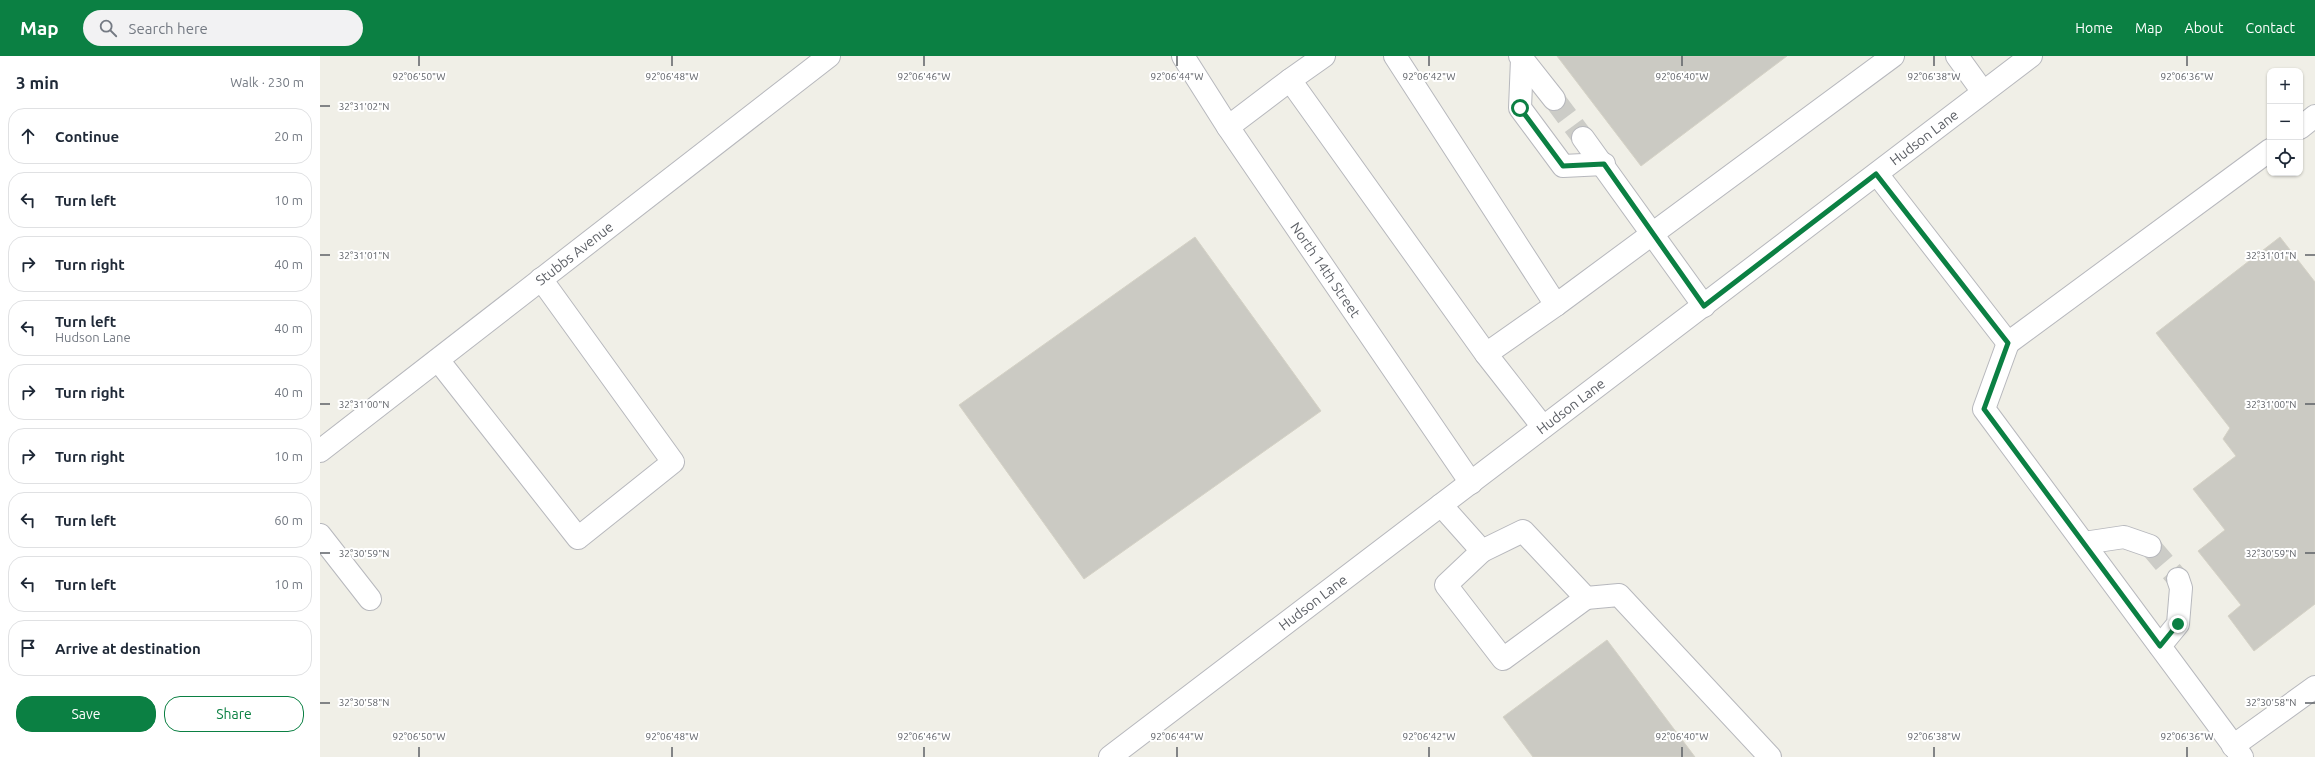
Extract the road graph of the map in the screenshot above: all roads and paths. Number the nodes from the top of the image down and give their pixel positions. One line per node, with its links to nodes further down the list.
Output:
1 (829, 56): 20 (street, Stubbs Avenue)
2 (1184, 56): 14 (street, North 14th Street)
3 (1324, 56): 9 (street)
4 (1395, 56): 21 (street)
5 (1893, 56): 19 (street)
6 (1957, 56): 10 (street)
7 (2031, 56): 10 (street, Hudson Lane)
8 (1521, 58): 11 (street); 17 (street)
9 (1290, 80): 14 (street); 24 (street)
10 (1983, 92): 18 (street, Hudson Lane)
11 (1554, 99)
12 (2315, 116): 13 (street)
13 (2303, 126)
14 (1228, 127): 28 (street, North 14th Street)
15 (1583, 138): 17 (street)
16 (2267, 152): 23 (street)
17 (1604, 164): 19 (street)
18 (1876, 174): 22 (street, Hudson Lane); 23 (street)
19 (1653, 234): 21 (street); 22 (street)
20 (541, 279): 25 (street, Stubbs Avenue); 25 (street)
21 (1556, 306): 24 (street)
22 (1704, 306): 26 (street, Hudson Lane)
23 (2008, 343): 31 (street)
24 (1486, 354): 26 (street)
25 (438, 360): 27 (street, Stubbs Avenue)
26 (1543, 427): 28 (street, Hudson Lane)
27 (320, 451)
28 (1470, 483): 29 (street, Hudson Lane)
29 (1441, 505): 33 (street); 40 (street, Hudson Lane)
30 (320, 535): 36 (street)
31 (2084, 543): 32 (street); 37 (street)
32 (2150, 546)
33 (1482, 551): 35 (street); 35 (street)
34 (2178, 579): 37 (street)
35 (1586, 598): 41 (street)
36 (370, 599)
37 (2160, 646): 39 (street)
38 (2315, 687): 39 (street)
39 (2238, 751)
40 (1110, 757)
41 (1770, 757)

